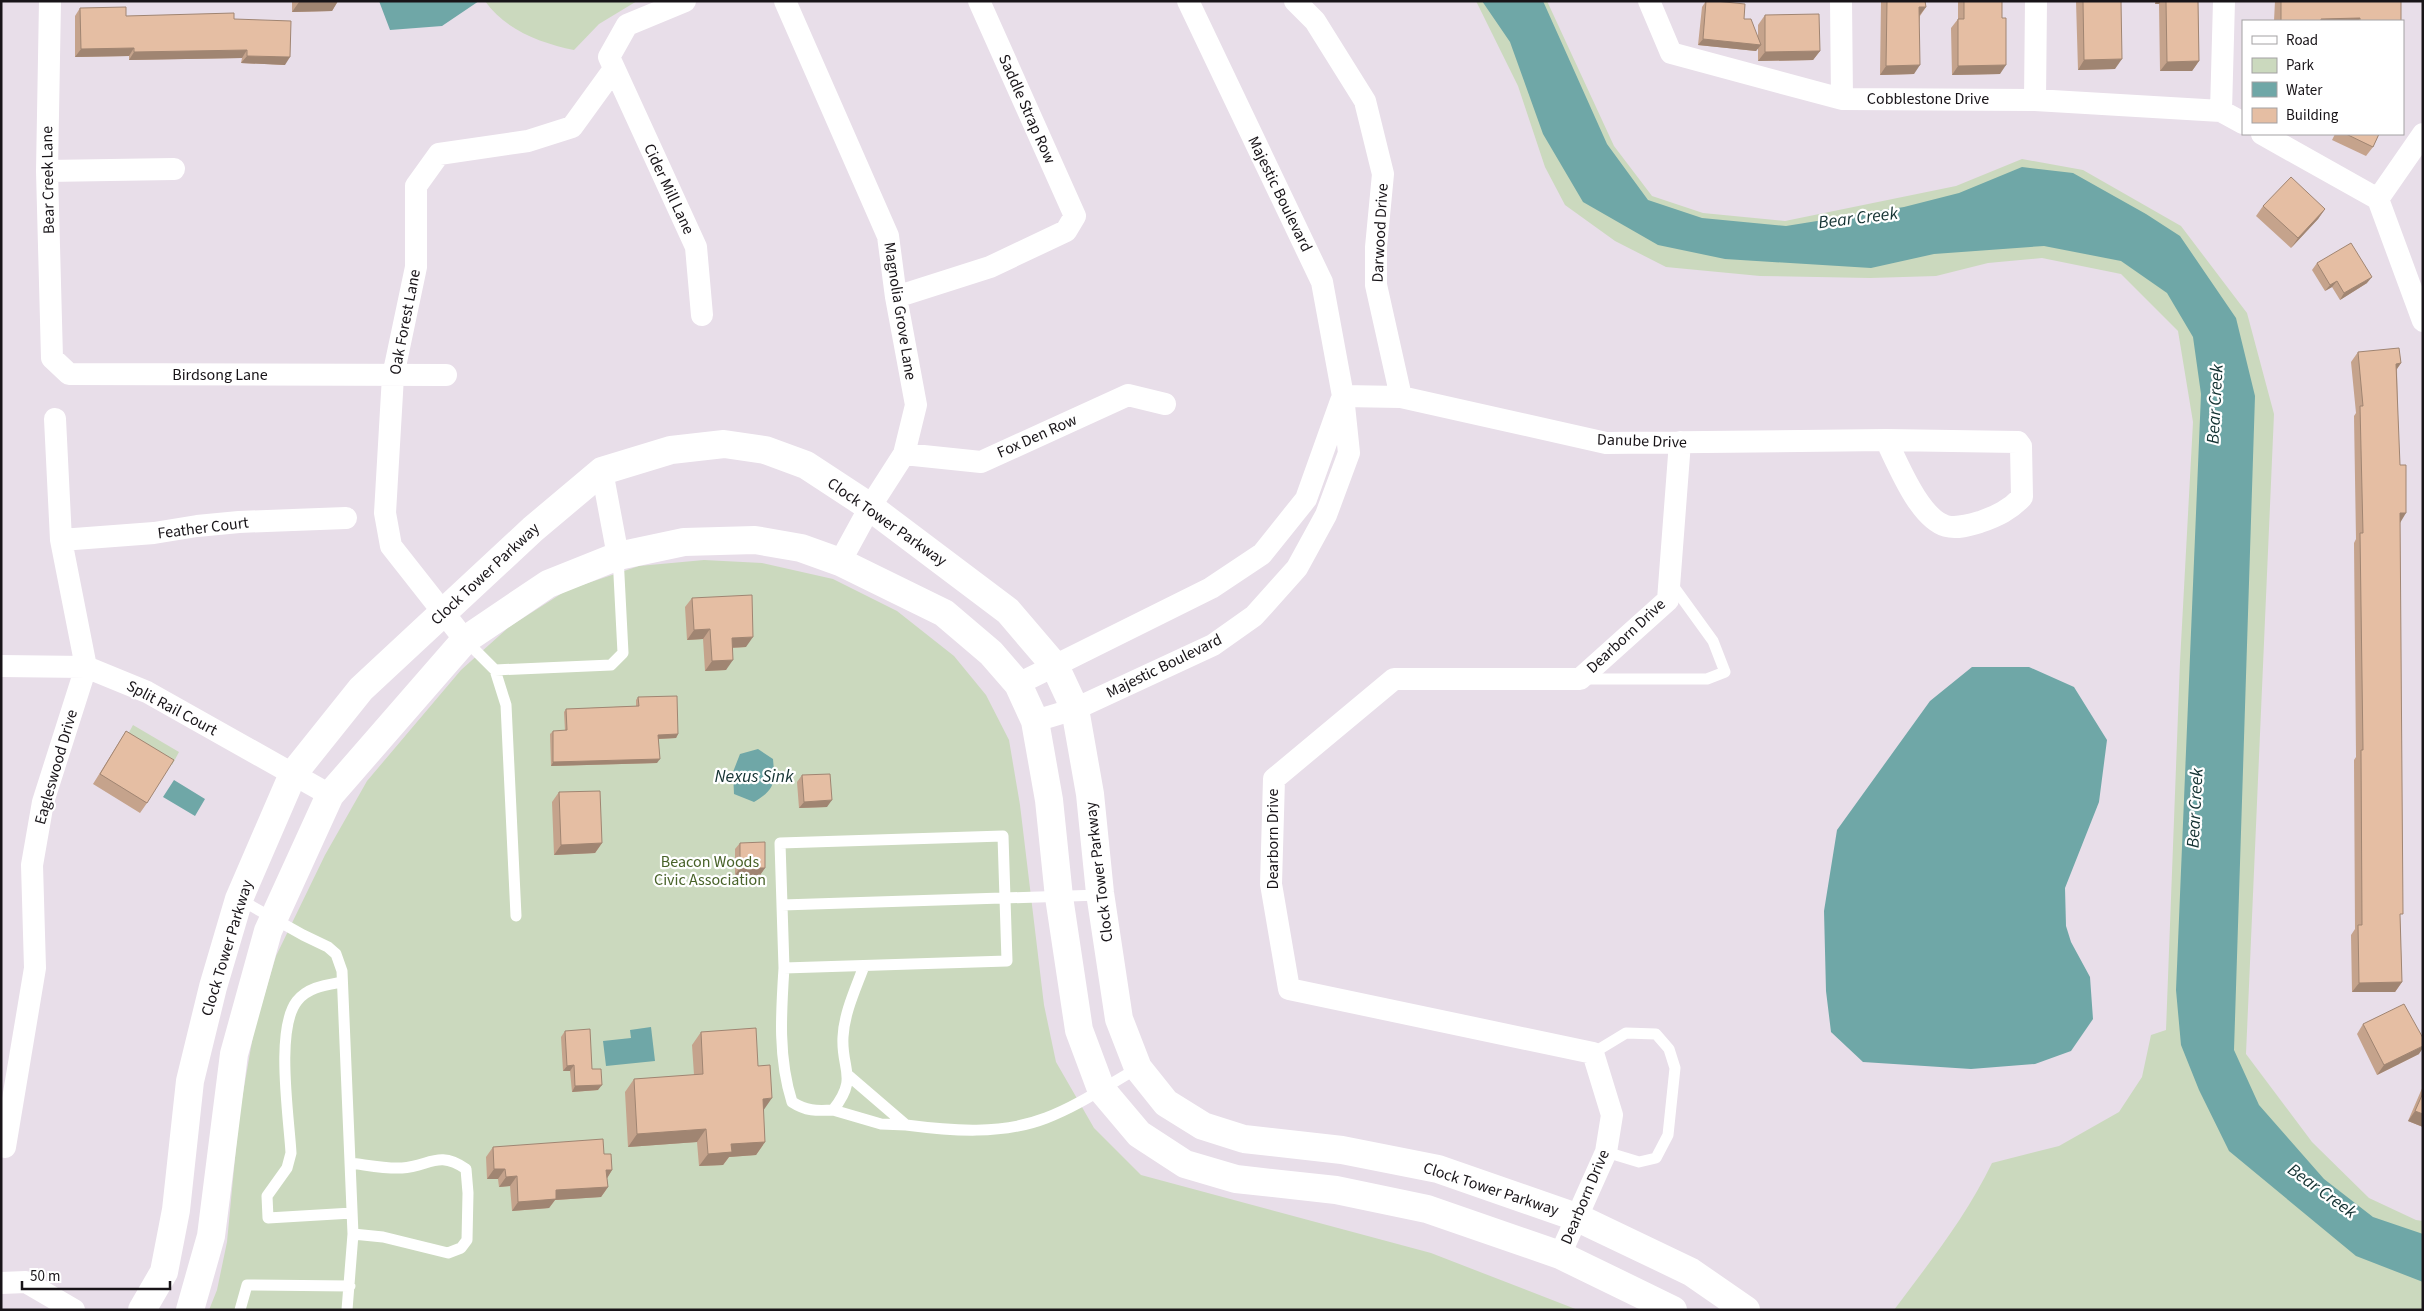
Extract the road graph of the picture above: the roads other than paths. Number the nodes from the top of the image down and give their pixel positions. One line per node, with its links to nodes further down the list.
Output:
1 (50, 1): 19 (street, Bear Creek Lane)
2 (685, 1): 11 (street)
3 (785, 1): 21 (street, Magnolia Grove Lane)
4 (979, 1): 21 (street, Saddle Strap Row)
5 (1188, 1): 27 (street, Majestic Boulevard)
6 (1295, 1): 28 (street, Darwood Drive)
7 (1649, 1): 12 (street, Cobblestone Drive)
8 (1841, 1): 12 (street)
9 (2036, 1): 13 (street)
10 (2224, 1): 14 (street)
11 (614, 69): 22 (street, Cider Mill Lane); 26 (street, Oak Forest Lane)
12 (1842, 99): 13 (street, Cobblestone Drive)
13 (2035, 100): 14 (street, Cobblestone Drive)
14 (2221, 111): 15 (street, Cobblestone Drive)
15 (2242, 122)
16 (2423, 134): 20 (street)
17 (2264, 135): 20 (street)
18 (174, 169): 19 (street)
19 (47, 171): 24 (street, Bear Creek Lane)
20 (2378, 200): 23 (street)
21 (896, 297): 33 (street, Magnolia Grove Lane)
22 (702, 315)
23 (2423, 321)
24 (52, 358): 26 (street, Birdsong Lane)
25 (446, 375): 26 (street, Birdsong Lane)
26 (393, 376): 41 (street, Oak Forest Lane)
27 (1343, 396): 28 (street, Danube Drive); 44 (street); 49 (street, Majestic Boulevard)
28 (1401, 397): 32 (street, Danube Drive)
29 (1165, 404): 33 (street, Fox Den Row)
30 (55, 419): 37 (street, Eagleswood Drive)
31 (1886, 440): 31 (street, Danube Drive); 32 (street, Danube Drive)
32 (1680, 442): 40 (street, Dearborn Drive)
33 (904, 454): 35 (street, Magnolia Grove Lane)
34 (602, 472): 35 (street, Clock Tower Parkway); 38 (street); 41 (street, Clock Tower Parkway)
35 (870, 508): 39 (street, Magnolia Grove Lane); 44 (street, Clock Tower Parkway)
36 (346, 518): 37 (street, Feather Court)
37 (61, 540): 45 (street, Eagleswood Drive)
38 (618, 556): 39 (street); 42 (street); 46 (lane)
39 (840, 562): 48 (street)
40 (1669, 581): 47 (street, Dearborn Drive); 47 (lane)
41 (443, 613): 42 (street, Oak Forest Lane); 51 (street, Clock Tower Parkway)
42 (465, 640): 46 (lane); 52 (street)
43 (1, 666): 45 (street, Split Rail Court)
44 (1055, 666): 48 (street); 49 (street, Clock Tower Parkway)
45 (86, 667): 51 (street, Split Rail Court); 69 (street, Eagleswood Drive)
46 (495, 670): 58 (lane)
47 (1580, 679): 63 (street, Dearborn Drive)
48 (1018, 684): 50 (street)
49 (1075, 709): 50 (street, Majestic Boulevard); 53 (street, Clock Tower Parkway)
50 (1035, 721): 54 (street)
51 (293, 774): 52 (street, Split Rail Court); 56 (street, Clock Tower Parkway)
52 (330, 795): 59 (street)
53 (1101, 895): 54 (lane); 64 (street, Clock Tower Parkway)
54 (1059, 897): 55 (lane); 66 (street)
55 (1005, 898): 57 (lane); 57 (lane); 60 (lane)
56 (239, 899): 59 (lane); 79 (street, Clock Tower Parkway)
57 (782, 905): 61 (lane)
58 (516, 916)
59 (274, 919): 62 (lane); 80 (street)
60 (864, 966): 61 (lane); 65 (lane)
61 (784, 968): 67 (lane)
62 (342, 982): 71 (lane); 72 (lane)
63 (1592, 1052): 70 (street, Dearborn Drive); 70 (lane)
64 (1138, 1068): 66 (lane); 73 (street, Clock Tower Parkway)
65 (849, 1076): 67 (lane); 68 (lane)
66 (1102, 1089): 68 (lane); 75 (street)
67 (833, 1110): 68 (lane)
68 (906, 1124)
69 (5, 1147)
70 (1606, 1152): 73 (street, Dearborn Drive)
71 (350, 1163): 72 (lane); 74 (lane)
72 (352, 1213): 74 (lane)
73 (1576, 1217): 75 (street, Dearborn Drive); 84 (street, Clock Tower Parkway)
74 (353, 1234): 77 (lane)
75 (1560, 1255): 83 (street)
76 (1, 1283): 78 (street)
77 (350, 1286): 81 (lane); 82 (lane)
78 (74, 1310)
79 (142, 1310)
80 (190, 1310)
81 (240, 1310)
82 (347, 1310)
83 (1672, 1310)
84 (1746, 1310)

